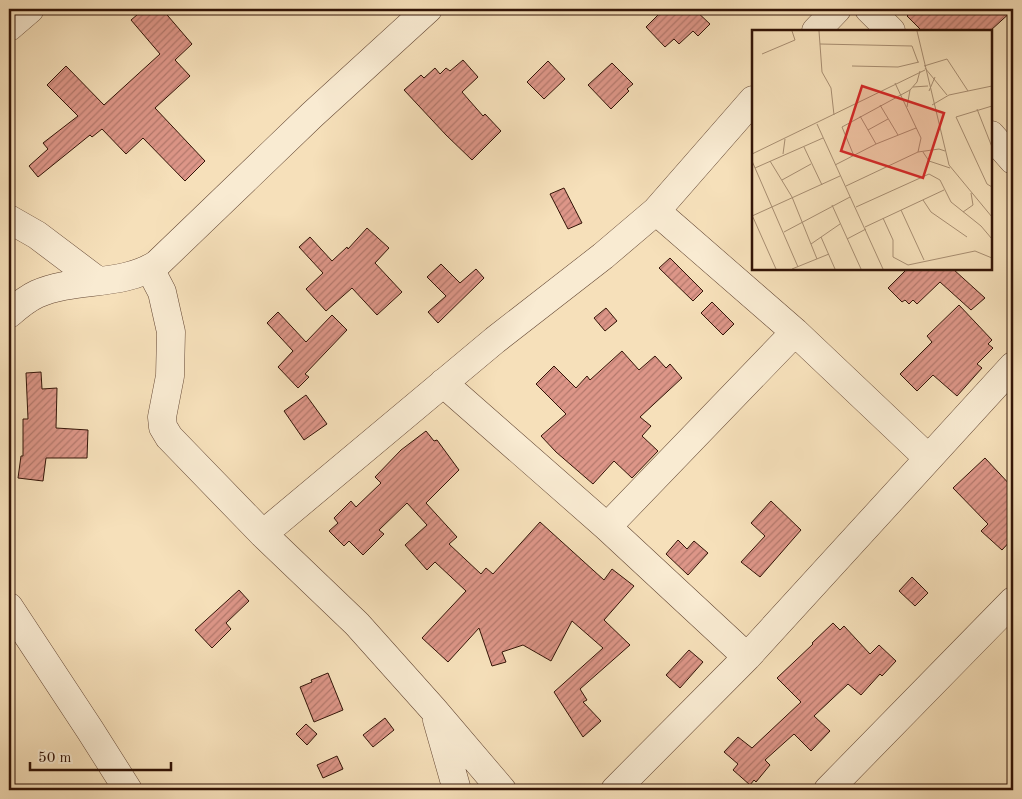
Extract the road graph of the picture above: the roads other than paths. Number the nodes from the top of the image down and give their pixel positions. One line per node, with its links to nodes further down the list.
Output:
1 (30, 9): 5 (street)
2 (428, 9): 13 (street)
3 (837, 9): 6 (street)
4 (869, 9): 7 (street)
5 (9, 27)
6 (817, 30)
7 (890, 30)
8 (752, 101): 11 (street)
9 (992, 136): 10 (street)
10 (1013, 160)
11 (656, 211): 16 (street); 18 (street)
12 (9, 219): 14 (street)
13 (150, 269): 14 (street); 21 (street)
14 (98, 281): 15 (street)
15 (9, 314)
16 (795, 332): 19 (street); 20 (street)
17 (1013, 366): 19 (street)
18 (443, 383): 20 (street); 21 (street)
19 (928, 458): 24 (street)
20 (606, 526): 24 (street)
21 (263, 534): 25 (street)
22 (1013, 601): 30 (street)
23 (9, 607): 26 (street)
24 (747, 657): 29 (street)
25 (433, 709): 27 (street); 28 (street)
26 (128, 790)
27 (457, 790)
28 (502, 790)
29 (615, 790)
30 (828, 790)

